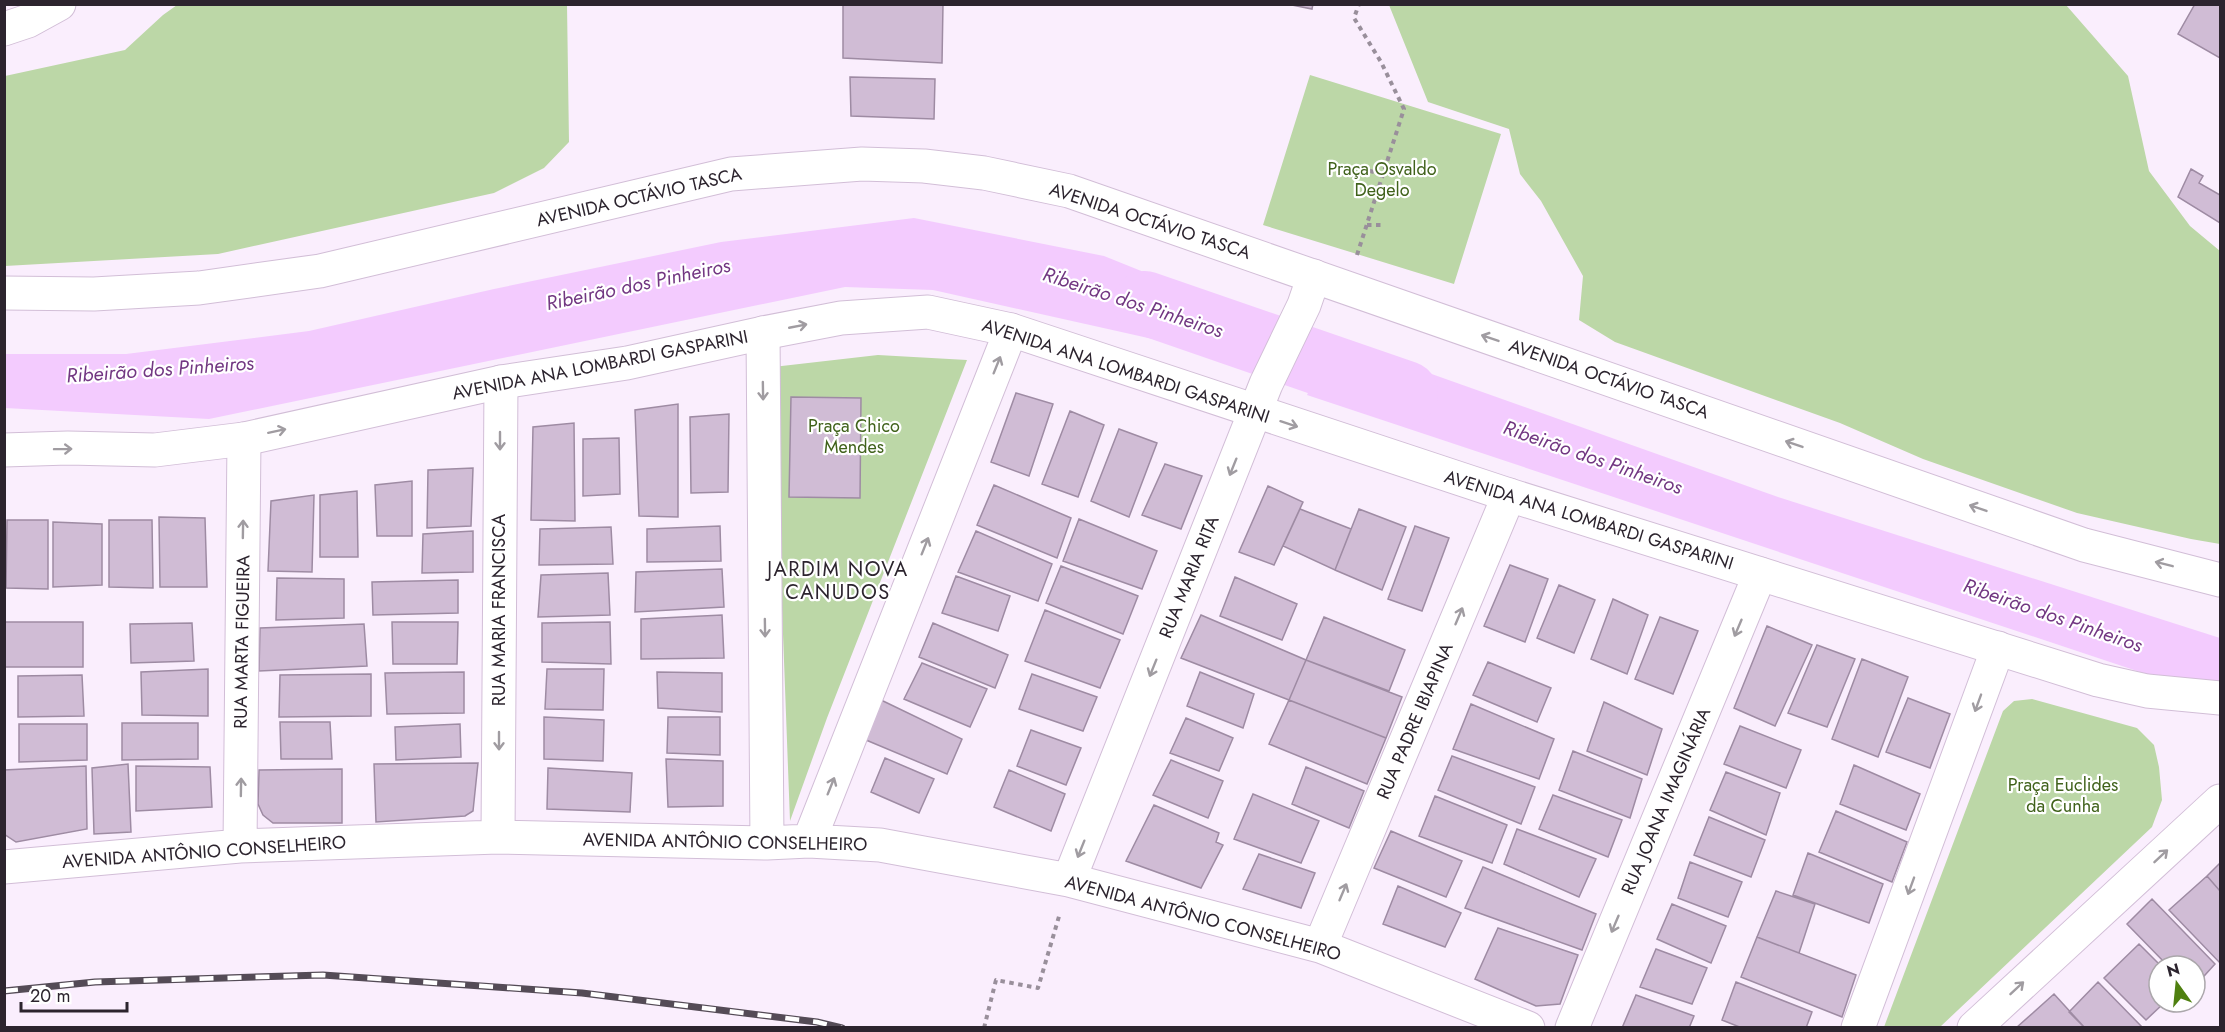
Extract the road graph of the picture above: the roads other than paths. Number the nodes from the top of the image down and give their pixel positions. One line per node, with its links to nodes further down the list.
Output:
1 (59, 4): 2 (street)
2 (4, 29)
3 (1309, 291): 4 (street, AVENIDA OCTÁVIO TASCA); 8 (street, RUA MARIA RITA); 13 (street, AVENIDA OCTÁVIO TASCA, one-way to 3)
4 (4, 293)
5 (1011, 330): 6 (street, AVENIDA ANA LOMBARDI GASPARINI, one-way to 5); 8 (street, AVENIDA ANA LOMBARDI GASPARINI); 18 (street, one-way to 5)
6 (763, 333): 7 (street, AVENIDA ANA LOMBARDI GASPARINI); 19 (street, one-way to 19)
7 (501, 382): 9 (street, AVENIDA ANA LOMBARDI GASPARINI, one-way to 7); 17 (street, RUA MARIA FRANCISCA, one-way to 17)
8 (1260, 399): 11 (street, AVENIDA ANA LOMBARDI GASPARINI, one-way to 11); 22 (street, RUA MARIA RITA, one-way to 22)
9 (244, 439): 10 (street, AVENIDA ANA LOMBARDI GASPARINI, one-way to 9); 20 (street, RUA MARTA FIGUEIRA, one-way to 9)
10 (4, 450)
11 (1509, 495): 12 (street, AVENIDA ANA LOMBARDI GASPARINI); 23 (street, RUA PADRE IBIAPINA, one-way to 11)
12 (1760, 573): 14 (street, AVENIDA ANA LOMBARDI GASPARINI); 25 (street, RUA JOANA IMAGINÁRIA, one-way to 25)
13 (2220, 580)
14 (1998, 648): 15 (street, AVENIDA ANA LOMBARDI GASPARINI); 26 (street, one-way to 26)
15 (2220, 698)
16 (2220, 801): 27 (street, one-way to 16)
17 (498, 837): 19 (street, AVENIDA ANTÔNIO CONSELHEIRO); 20 (street, AVENIDA ANTÔNIO CONSELHEIRO)
18 (809, 841): 19 (street, AVENIDA ANTÔNIO CONSELHEIRO); 22 (street, AVENIDA ANTÔNIO CONSELHEIRO)
19 (767, 843)
20 (240, 846): 21 (street, AVENIDA ANTÔNIO CONSELHEIRO)
21 (4, 867)
22 (1069, 880): 23 (street, AVENIDA ANTÔNIO CONSELHEIRO)
23 (1320, 946): 24 (street, AVENIDA ANTÔNIO CONSELHEIRO)
24 (1528, 1028)
25 (1572, 1028)
26 (1858, 1028)
27 (1974, 1028)

